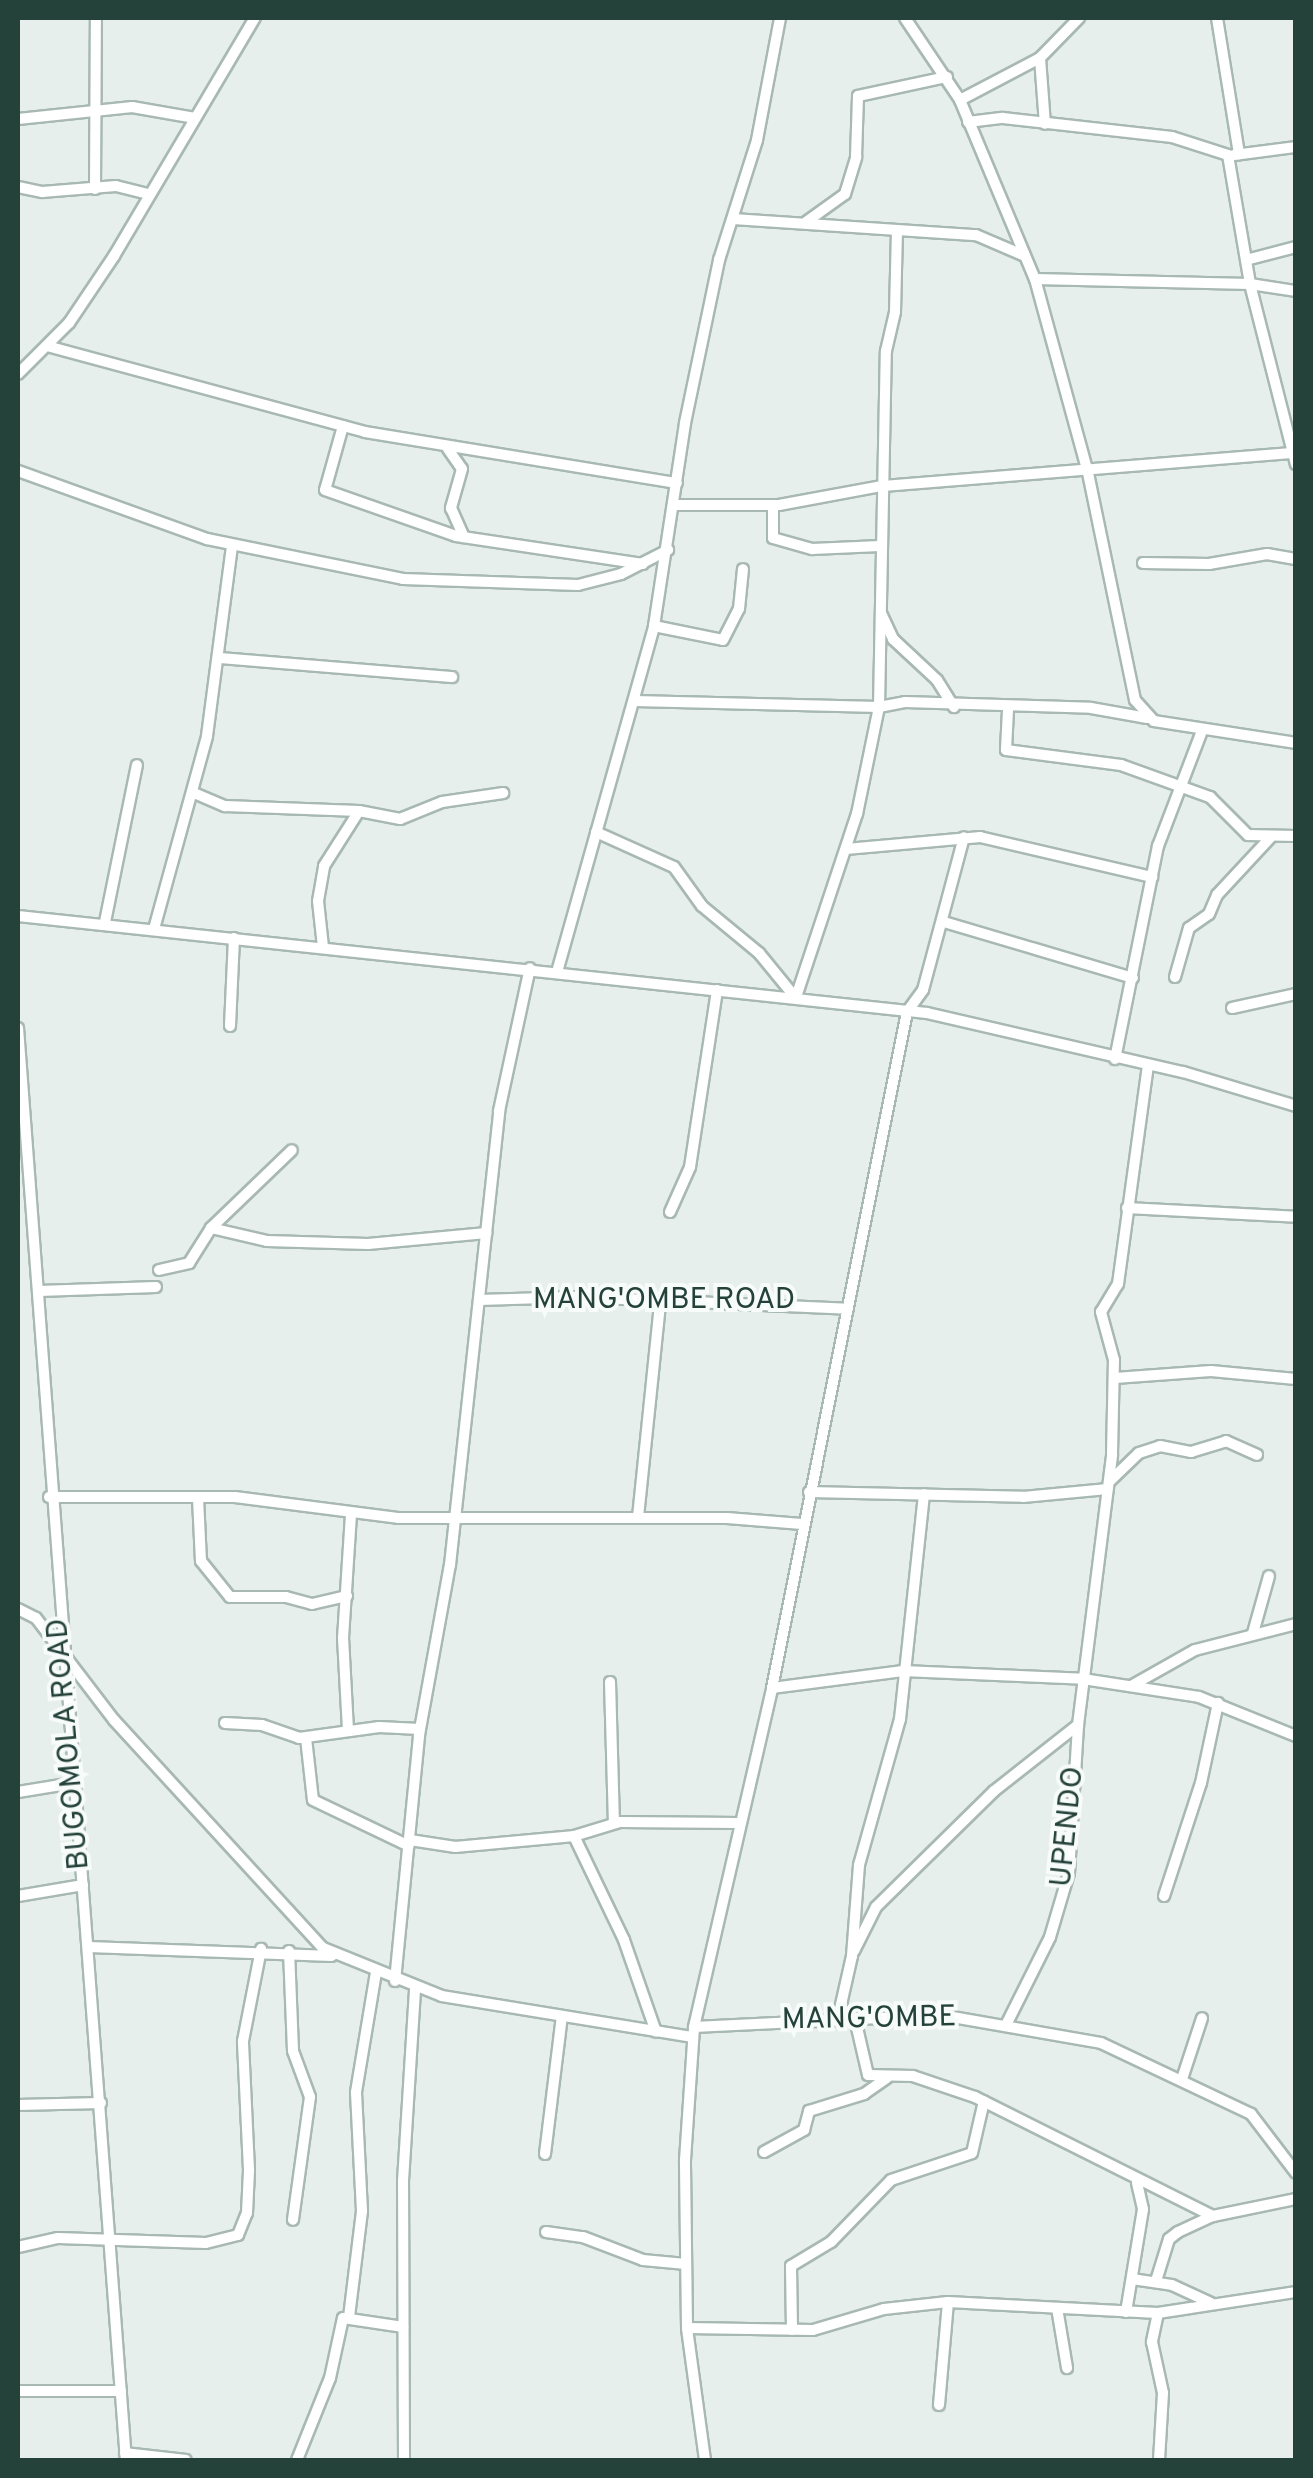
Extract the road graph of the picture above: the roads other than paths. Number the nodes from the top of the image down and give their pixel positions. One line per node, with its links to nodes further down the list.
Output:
1 (96, 18): 10 (street)
2 (255, 18): 11 (street)
3 (780, 18): 20 (street)
4 (905, 18): 8 (street)
5 (1079, 18): 7 (street)
6 (1217, 18): 16 (street)
7 (1040, 58): 9 (street); 14 (street)
8 (947, 77): 9 (street); 21 (street)
9 (960, 100): 13 (street)
10 (93, 112): 11 (street); 12 (street); 18 (street)
11 (196, 118): 19 (street)
12 (18, 119)
13 (968, 122): 14 (street); 24 (street)
14 (1045, 124): 16 (street)
15 (1296, 147): 16 (street)
16 (1233, 155): 25 (street)
17 (18, 188): 18 (street)
18 (95, 189): 19 (street)
19 (147, 194): 29 (street)
20 (734, 220): 21 (street); 36 (street)
21 (805, 223): 22 (street)
22 (897, 232): 24 (street); 37 (street)
23 (1296, 246): 25 (street)
24 (1026, 256): 26 (street)
25 (1246, 260): 27 (street)
26 (1035, 279): 27 (street); 35 (street)
27 (1250, 284): 28 (street); 33 (street)
28 (1296, 291)
29 (47, 346): 30 (street); 31 (street)
30 (18, 374)
31 (343, 426): 32 (street); 40 (street)
32 (448, 448): 36 (street); 40 (street)
33 (1295, 457): 35 (street)
34 (18, 472): 41 (street)
35 (1088, 473): 37 (street); 56 (street)
36 (677, 483): 39 (street)
37 (882, 486): 38 (street); 42 (street)
38 (773, 505): 39 (street); 42 (street)
39 (674, 506): 43 (street)
40 (464, 537): 45 (street)
41 (232, 544): 45 (street); 50 (street)
42 (880, 546): 48 (street)
43 (668, 550): 45 (street); 49 (street)
44 (1296, 559): 46 (street)
45 (644, 564)
46 (1143, 564)
47 (743, 569): 49 (street)
48 (879, 608): 53 (street); 54 (street)
49 (654, 626): 52 (street)
50 (218, 658): 51 (street); 62 (street)
51 (452, 677)
52 (635, 701): 53 (street); 64 (street)
53 (880, 707): 54 (street); 68 (street)
54 (954, 707): 55 (street)
55 (1008, 710): 56 (street); 60 (street)
56 (1149, 718): 57 (street)
57 (1202, 731): 58 (street); 60 (street)
58 (1296, 743)
59 (137, 765): 71 (street)
60 (1183, 786): 67 (street); 69 (street)
61 (503, 792): 63 (street)
62 (194, 793): 63 (street); 73 (street)
63 (359, 811): 75 (street)
64 (596, 832): 77 (street); 82 (street)
65 (1296, 836): 67 (street)
66 (964, 837): 68 (street); 69 (street); 72 (street)
67 (1270, 838): 78 (street)
68 (846, 849): 82 (street)
69 (1152, 876): 79 (street)
70 (18, 916): 71 (street)
71 (105, 922): 73 (street)
72 (944, 922): 79 (street); 84 (street)
73 (154, 928): 74 (street)
74 (234, 938): 75 (street); 85 (street)
75 (323, 947): 76 (street)
76 (530, 968): 77 (street); 95 (street)
77 (558, 972): 80 (street)
78 (1176, 977)
79 (1132, 978): 87 (street)
80 (717, 990): 82 (street); 92 (street)
81 (1296, 994): 83 (street)
82 (796, 997): 84 (street)
83 (1232, 1008)
84 (907, 1012): 87 (street); 101 (street)
85 (230, 1026)
86 (18, 1030): 98 (street, BUGOMOLA ROAD)
87 (1115, 1059): 88 (street)
88 (1148, 1066): 89 (street); 91 (street, UPENDO)
89 (1296, 1106)
90 (292, 1150): 94 (street)
91 (1127, 1208): 93 (street); 102 (street, UPENDO)
92 (670, 1212)
93 (1296, 1217)
94 (211, 1228): 95 (street); 96 (street)
95 (486, 1232): 99 (street)
96 (160, 1270)
97 (156, 1287): 98 (street)
98 (39, 1292): 108 (street, BUGOMOLA ROAD)
99 (479, 1300): 100 (street, MANG'OMBE ROAD); 111 (street)
100 (660, 1303): 101 (street, MANG'OMBE ROAD); 112 (street)
101 (848, 1309): 106 (street)
102 (1115, 1378): 103 (street); 105 (street, UPENDO)
103 (1296, 1379)
104 (1256, 1455): 105 (street)
105 (1109, 1486): 107 (street); 121 (street, UPENDO)
106 (809, 1492): 107 (street); 113 (street)
107 (924, 1494): 120 (street)
108 (49, 1498): 109 (street); 119 (street, BUGOMOLA ROAD)
109 (198, 1498): 110 (street); 115 (street)
110 (351, 1516): 111 (street); 115 (street)
111 (454, 1518): 112 (street); 128 (street)
112 (638, 1518): 113 (street)
113 (802, 1524): 124 (street)
114 (1269, 1576): 118 (street)
115 (347, 1596): 129 (street)
116 (18, 1609): 119 (street)
117 (1296, 1624): 118 (street)
118 (1253, 1634): 123 (street)
119 (62, 1658): 132 (street, BUGOMOLA ROAD); 144 (street)
120 (903, 1670): 121 (street); 124 (street); 145 (street)
121 (1083, 1679): 123 (street); 127 (street, UPENDO)
122 (610, 1682): 134 (street)
123 (1130, 1686): 125 (street)
124 (772, 1688): 135 (street)
125 (1218, 1703): 130 (street); 140 (street)
126 (225, 1723): 131 (street)
127 (1078, 1725): 145 (street); 153 (street, UPENDO)
128 (420, 1729): 129 (street); 137 (street)
129 (348, 1730): 131 (street)
130 (1296, 1736)
131 (306, 1738): 137 (street)
132 (73, 1783): 133 (street); 138 (street, BUGOMOLA ROAD)
133 (18, 1792)
134 (614, 1823): 135 (street); 136 (street)
135 (738, 1823): 155 (street)
136 (574, 1836): 137 (street); 154 (street)
137 (409, 1843): 147 (street)
138 (82, 1885): 139 (street); 141 (street, BUGOMOLA ROAD)
139 (18, 1896)
140 (1164, 1896)
141 (89, 1947): 142 (street); 159 (street, BUGOMOLA ROAD)
142 (262, 1948): 143 (street); 169 (street)
143 (289, 1951): 144 (street); 167 (street)
144 (338, 1956): 146 (street, MANG'OMBE)
145 (852, 1956): 150 (street)
146 (376, 1974): 147 (street, MANG'OMBE); 180 (street)
147 (395, 1981): 148 (street, MANG'OMBE)
148 (415, 1989): 149 (street, MANG'OMBE); 181 (street)
149 (562, 2016): 154 (street, MANG'OMBE); 162 (street)
150 (838, 2018): 152 (street, MANG'OMBE); 155 (street, MANG'OMBE)
151 (1202, 2018): 157 (street)
152 (855, 2019): 153 (street, MANG'OMBE); 156 (street)
153 (1008, 2023): 157 (street, MANG'OMBE)
154 (656, 2032): 155 (street, MANG'OMBE)
155 (693, 2032): 171 (street)
156 (892, 2075): 158 (street); 161 (street)
157 (1182, 2078): 163 (street, MANG'OMBE)
158 (984, 2101): 164 (street); 183 (street)
159 (101, 2103): 160 (street); 169 (street, BUGOMOLA ROAD)
160 (18, 2104)
161 (764, 2152)
162 (545, 2154)
163 (1294, 2169)
164 (1137, 2182): 166 (street); 172 (street)
165 (1296, 2198): 166 (street)
166 (1212, 2216): 173 (street)
167 (293, 2220)
168 (546, 2232): 171 (street)
169 (110, 2240): 170 (street); 186 (street, BUGOMOLA ROAD)
170 (18, 2246)
171 (686, 2264): 182 (street)
172 (1132, 2279): 173 (street); 178 (street)
173 (1156, 2281): 176 (street)
174 (1296, 2292): 176 (street)
175 (948, 2302): 177 (street); 183 (street); 187 (street)
176 (1214, 2304): 179 (street)
177 (1057, 2308): 178 (street); 184 (street)
178 (1126, 2312): 179 (street)
179 (1158, 2313): 193 (street)
180 (349, 2317): 181 (street); 190 (street)
181 (403, 2327): 191 (street)
182 (687, 2328): 183 (street); 192 (street)
183 (792, 2330)
184 (1067, 2368)
185 (18, 2391): 186 (street)
186 (121, 2391): 188 (street, BUGOMOLA ROAD)
187 (940, 2405)
188 (126, 2457): 189 (street)
189 (186, 2460)
190 (297, 2460)
191 (404, 2460)
192 (705, 2460)
193 (1159, 2460)

